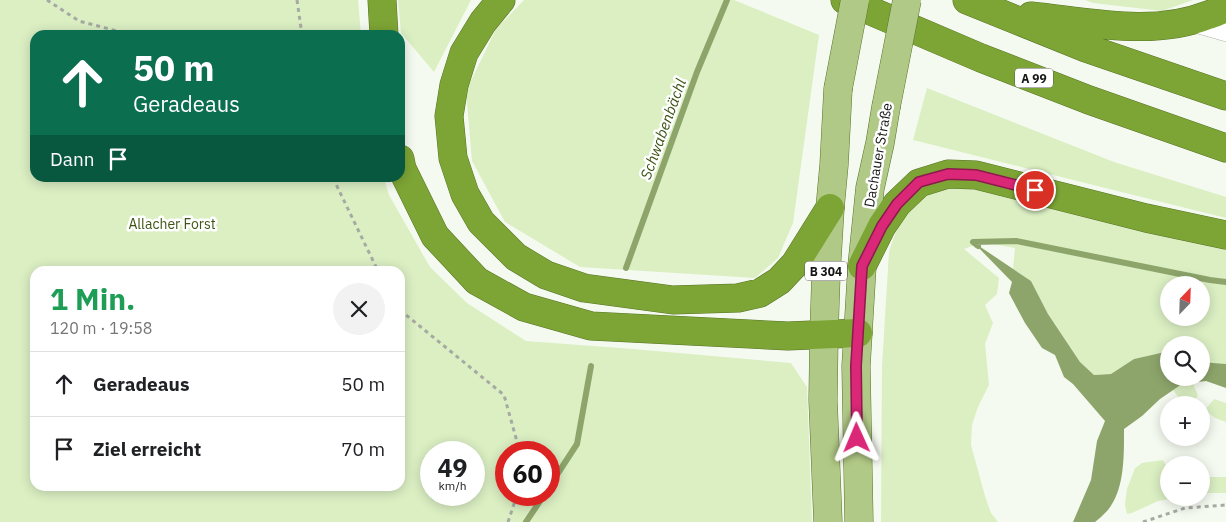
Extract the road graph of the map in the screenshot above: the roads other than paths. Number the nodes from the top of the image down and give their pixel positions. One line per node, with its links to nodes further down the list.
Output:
1 (382, 0): 11 (highway)
2 (501, 0): 15 (highway)
3 (845, 0): 13 (highway, A 99)
4 (855, 0): 15 (main road, B 304, bridge)
5 (907, 0): 17 (main road, Dachauer Straße / B 304, bridge)
6 (968, 0): 8 (highway)
7 (1226, 7): 9 (highway)
8 (996, 12): 9 (highway); 12 (highway)
9 (1198, 19): 10 (lane)
10 (1226, 28)
11 (384, 30)
12 (1226, 96)
13 (1226, 148)
14 (405, 175): 19 (highway)
15 (830, 208): 19 (main road, B 304)
16 (1226, 235): 17 (highway)
17 (862, 266): 18 (main road, Dachauer Straße / B 304)
18 (858, 333): 19 (highway); 21 (main road, Dachauer Straße / B 304)
19 (824, 334): 20 (main road, B 304)
20 (828, 522)
21 (858, 522)

